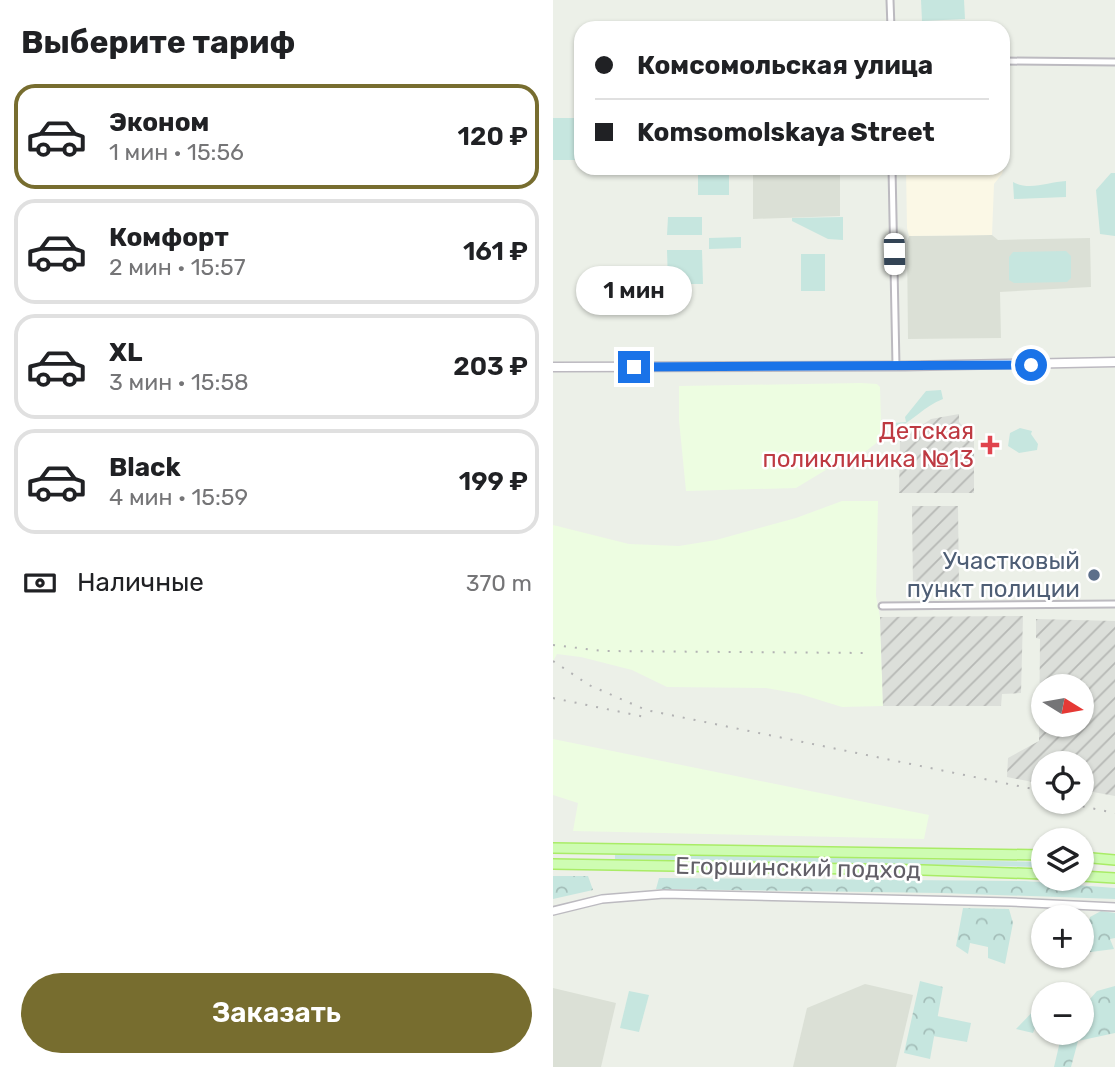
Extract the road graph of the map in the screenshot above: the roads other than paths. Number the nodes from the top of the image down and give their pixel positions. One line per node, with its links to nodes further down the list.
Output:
1 (890, 0): 2 (street)
2 (891, 21)
3 (1010, 61): 4 (street)
4 (1115, 62)
5 (892, 175): 7 (street)
6 (1115, 362): 7 (main road)
7 (896, 366): 8 (main road)
8 (553, 367)
9 (1115, 604): 10 (street)
10 (882, 606)
11 (553, 848): 12 (main road)
12 (1031, 855)
13 (1094, 858): 14 (main road)
14 (1115, 860)
15 (553, 864): 16 (main road, Егоршинский подход)
16 (1031, 874)
17 (1094, 877): 18 (main road)
18 (1115, 878)
19 (1115, 907): 20 (street)
20 (553, 911)

